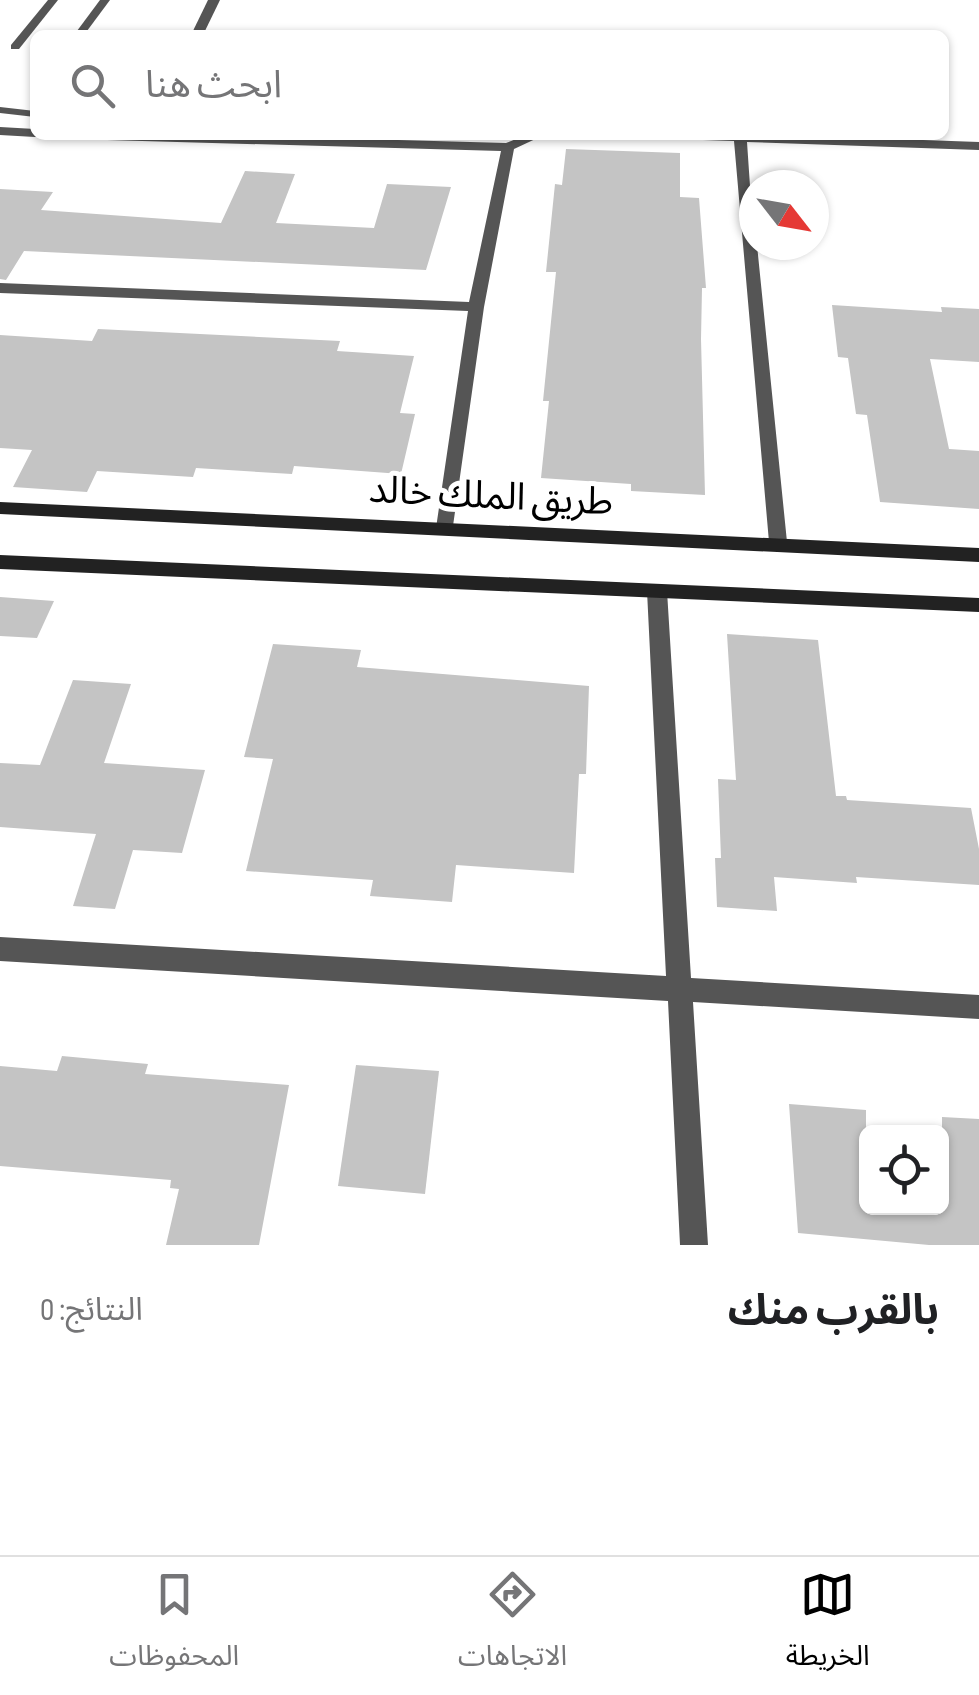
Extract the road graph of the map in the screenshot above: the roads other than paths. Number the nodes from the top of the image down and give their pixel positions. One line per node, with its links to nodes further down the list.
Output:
1 (53, 0): 6 (lane)
2 (105, 0): 4 (lane)
3 (214, 0): 5 (street)
4 (83, 30)
5 (199, 30)
6 (15, 47)
7 (0, 110): 8 (lane)
8 (30, 113)
9 (0, 132): 10 (street)
10 (30, 133)
11 (255, 140): 16 (street)
12 (525, 140): 16 (street)
13 (740, 140): 21 (street)
14 (800, 140): 15 (street)
15 (979, 146)
16 (508, 147): 18 (street)
17 (0, 288): 18 (street)
18 (476, 308): 20 (street)
19 (0, 508): 20 (main road, طريق الملك خالد)
20 (445, 528): 21 (main road, طريق الملك خالد)
21 (778, 542): 22 (main road, طريق الملك خالد)
22 (979, 555)
23 (0, 562): 24 (main road)
24 (657, 591): 25 (main road); 27 (street)
25 (979, 605)
26 (0, 949): 27 (street)
27 (680, 989): 28 (street); 29 (street)
28 (979, 1007)
29 (694, 1245)

